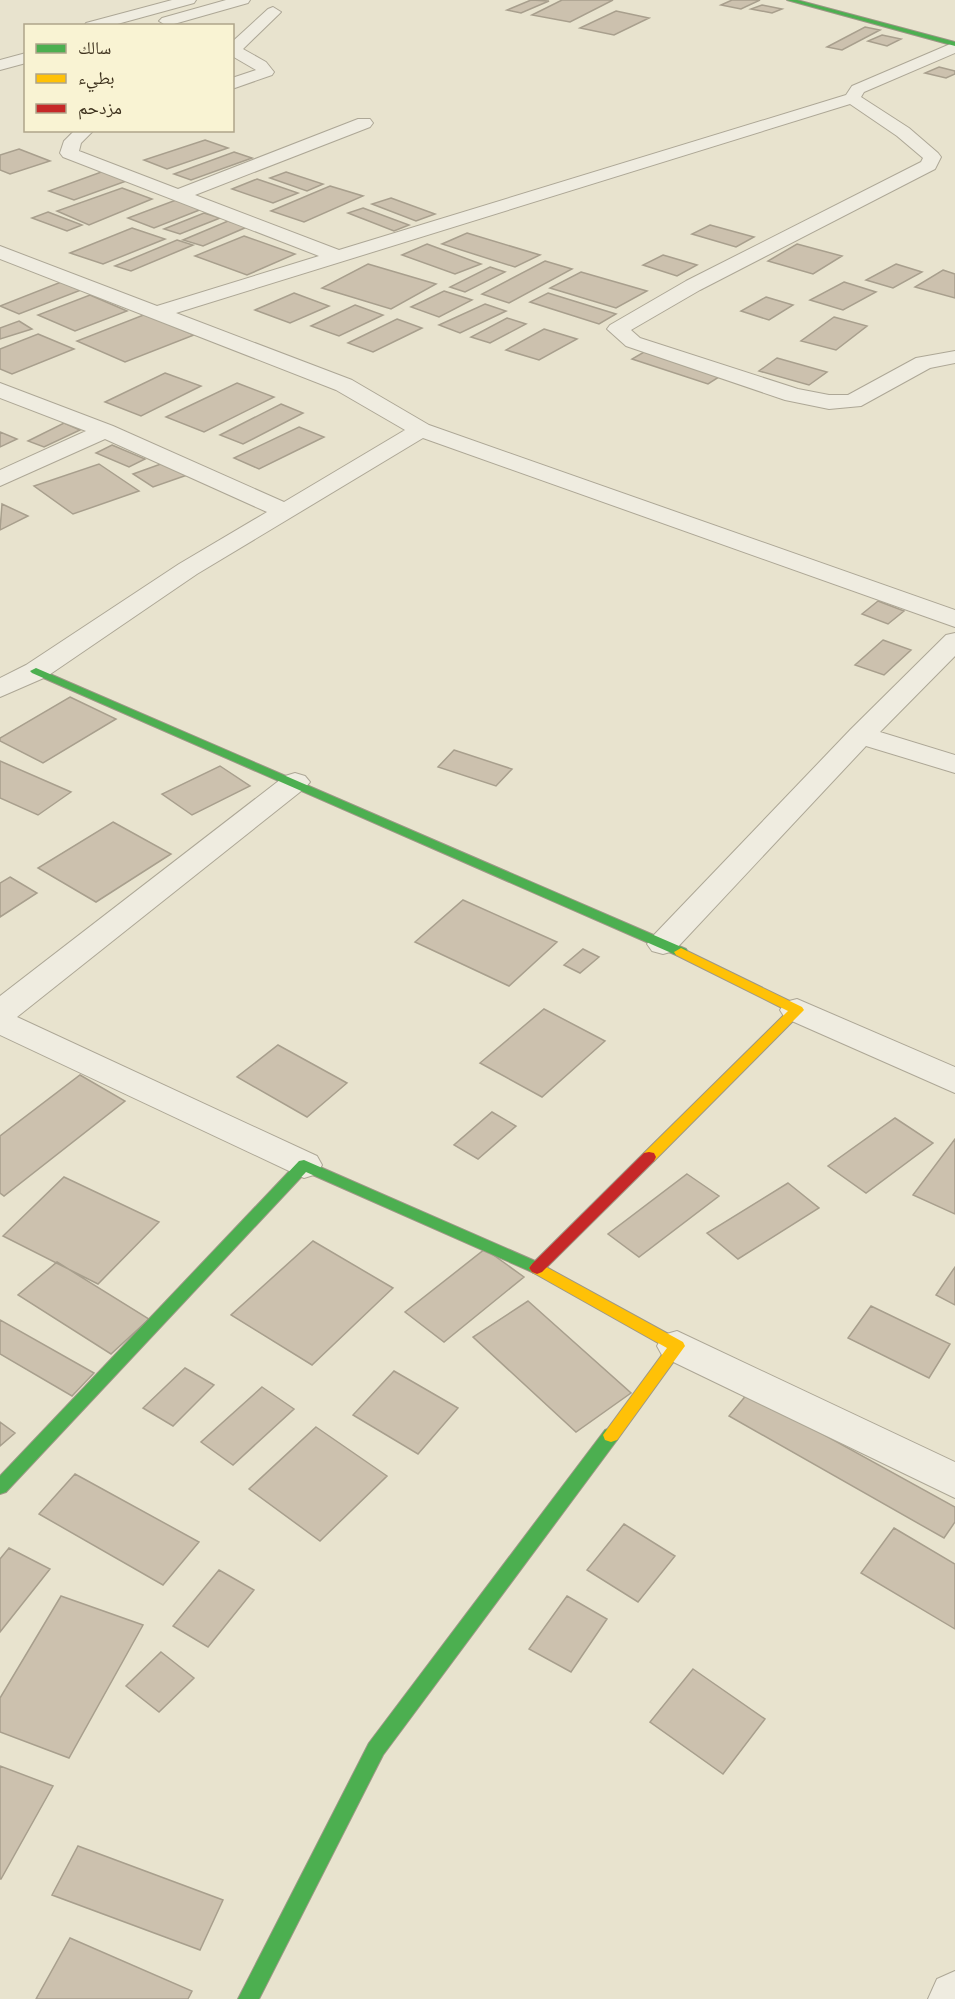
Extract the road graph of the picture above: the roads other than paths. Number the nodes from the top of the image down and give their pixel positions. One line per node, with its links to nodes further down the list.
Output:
1 (189, 0): 6 (street)
2 (243, 0): 8 (street)
3 (790, 0): 10 (street)
4 (110, 8): 6 (street)
5 (273, 12): 12 (street)
6 (131, 15): 7 (street)
7 (98, 24)
8 (158, 24)
9 (24, 42): 11 (street)
10 (955, 46): 17 (street)
11 (0, 48)
12 (234, 49)
13 (234, 51): 16 (street)
14 (24, 59): 15 (street)
15 (0, 65)
16 (234, 83)
17 (852, 98): 22 (street); 24 (street)
18 (364, 123): 20 (street)
19 (84, 132): 20 (street)
20 (179, 195): 22 (street)
21 (0, 252): 23 (street)
22 (339, 256): 23 (street)
23 (158, 312): 26 (street)
24 (955, 357)
25 (0, 390): 27 (street)
26 (421, 430): 29 (street); 30 (street)
27 (105, 431): 28 (street); 29 (street)
28 (0, 479)
29 (285, 511): 32 (street)
30 (955, 619)
31 (955, 641): 34 (street)
32 (36, 671): 33 (street); 36 (street)
33 (0, 689)
34 (861, 735): 35 (street); 37 (street)
35 (955, 764)
36 (295, 782): 37 (street); 39 (street)
37 (663, 944): 38 (street)
38 (797, 1010): 41 (street); 43 (street)
39 (0, 1013)
40 (0, 1023): 42 (street)
41 (955, 1081)
42 (304, 1165): 43 (street); 46 (street)
43 (537, 1268): 44 (street)
44 (677, 1346): 45 (street); 47 (street)
45 (955, 1481)
46 (0, 1487)
47 (248, 1999)

